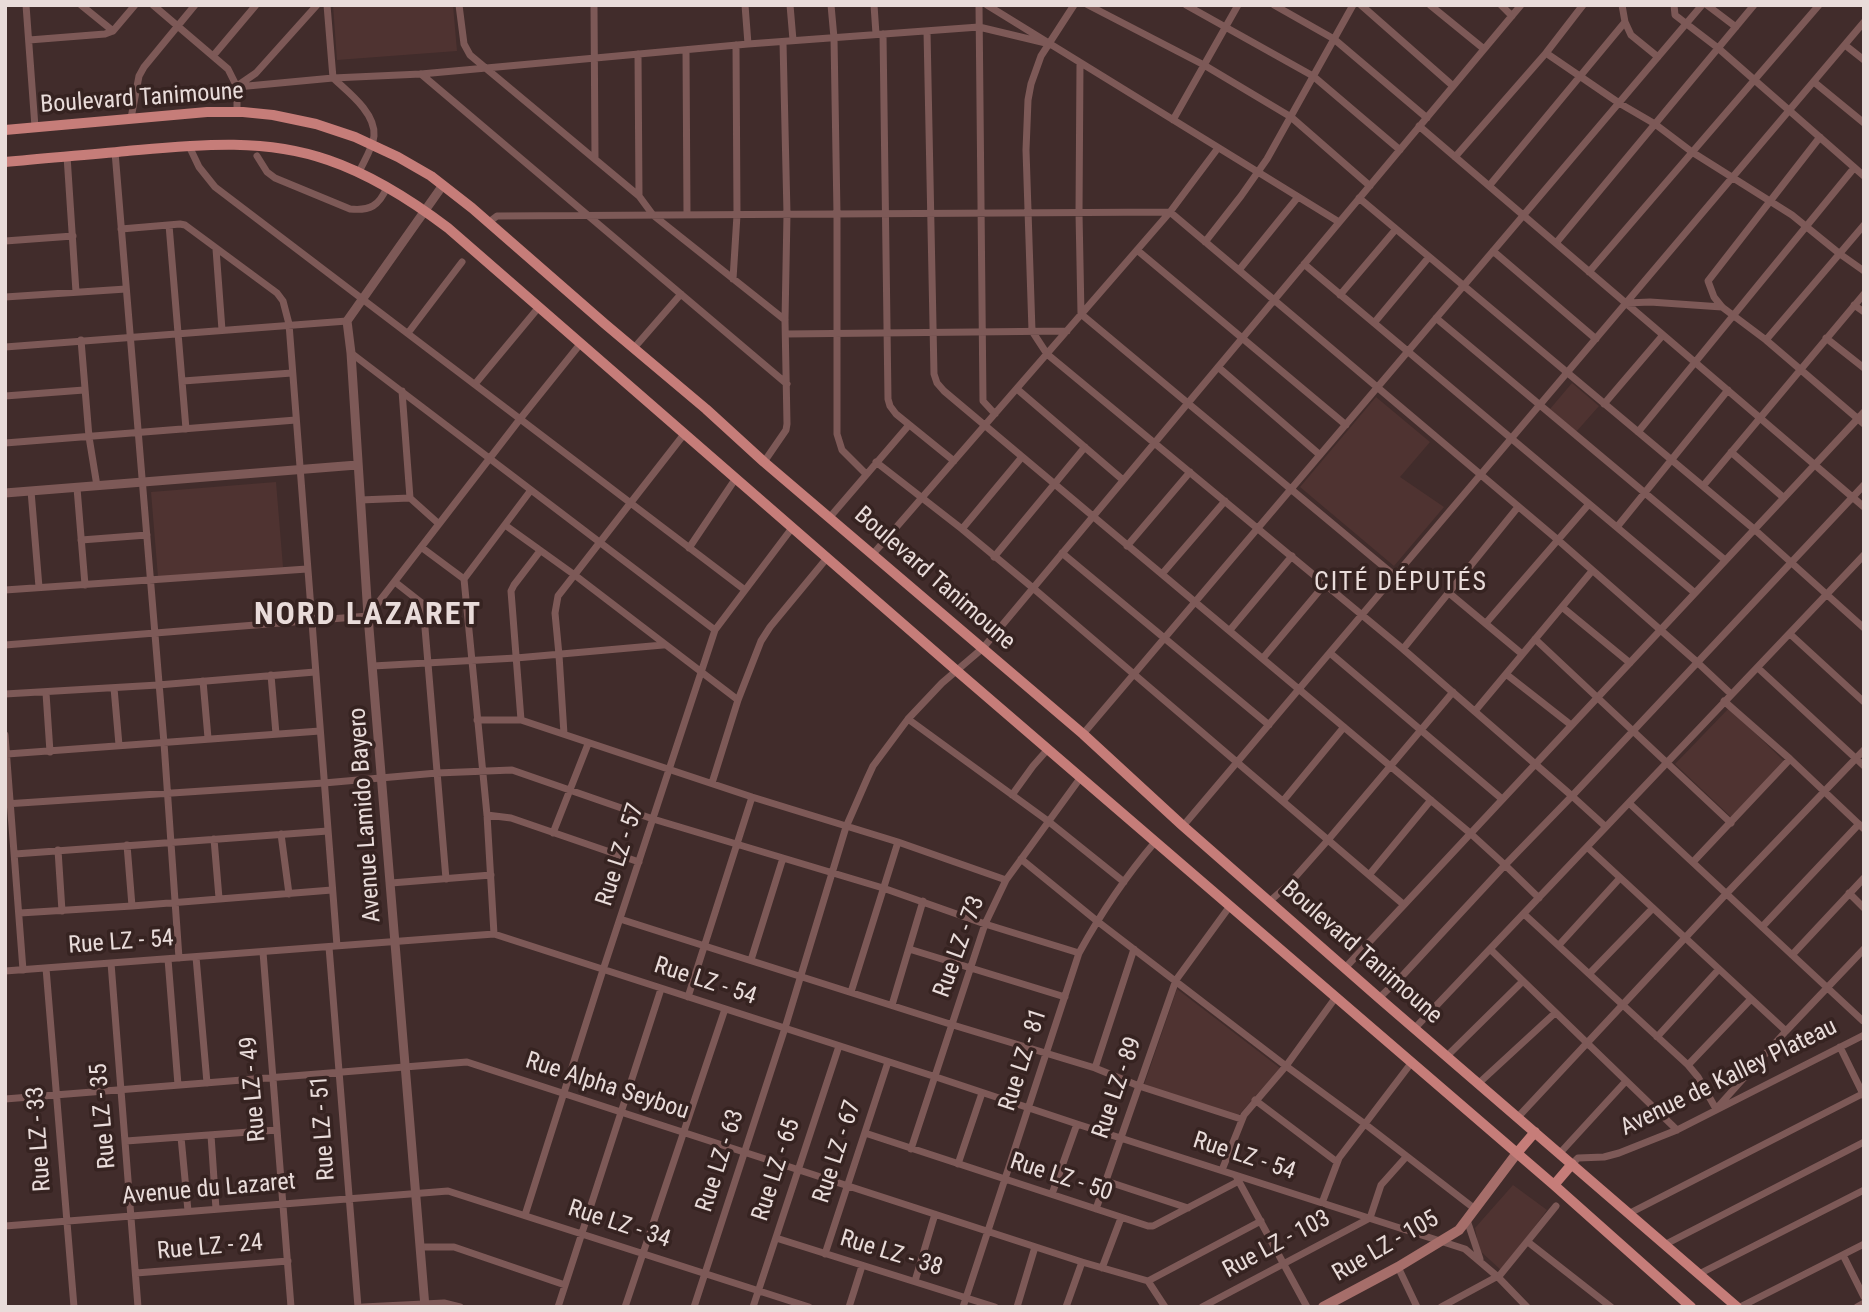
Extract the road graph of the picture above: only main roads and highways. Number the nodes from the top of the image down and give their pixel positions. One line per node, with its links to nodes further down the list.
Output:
1 (5, 130): 3 (main road, Boulevard Tanimoune)
2 (5, 162): 4 (main road, Boulevard Tanimoune)
3 (1535, 1132): 4 (main road); 5 (main road, Boulevard Tanimoune)
4 (1517, 1153): 6 (main road, Boulevard Tanimoune); 7 (main road, Rue LZ - 105)
5 (1572, 1164): 6 (main road); 9 (main road, Boulevard Tanimoune)
6 (1554, 1185): 8 (main road, Boulevard Tanimoune)
7 (1323, 1307)
8 (1691, 1307)
9 (1739, 1307)

